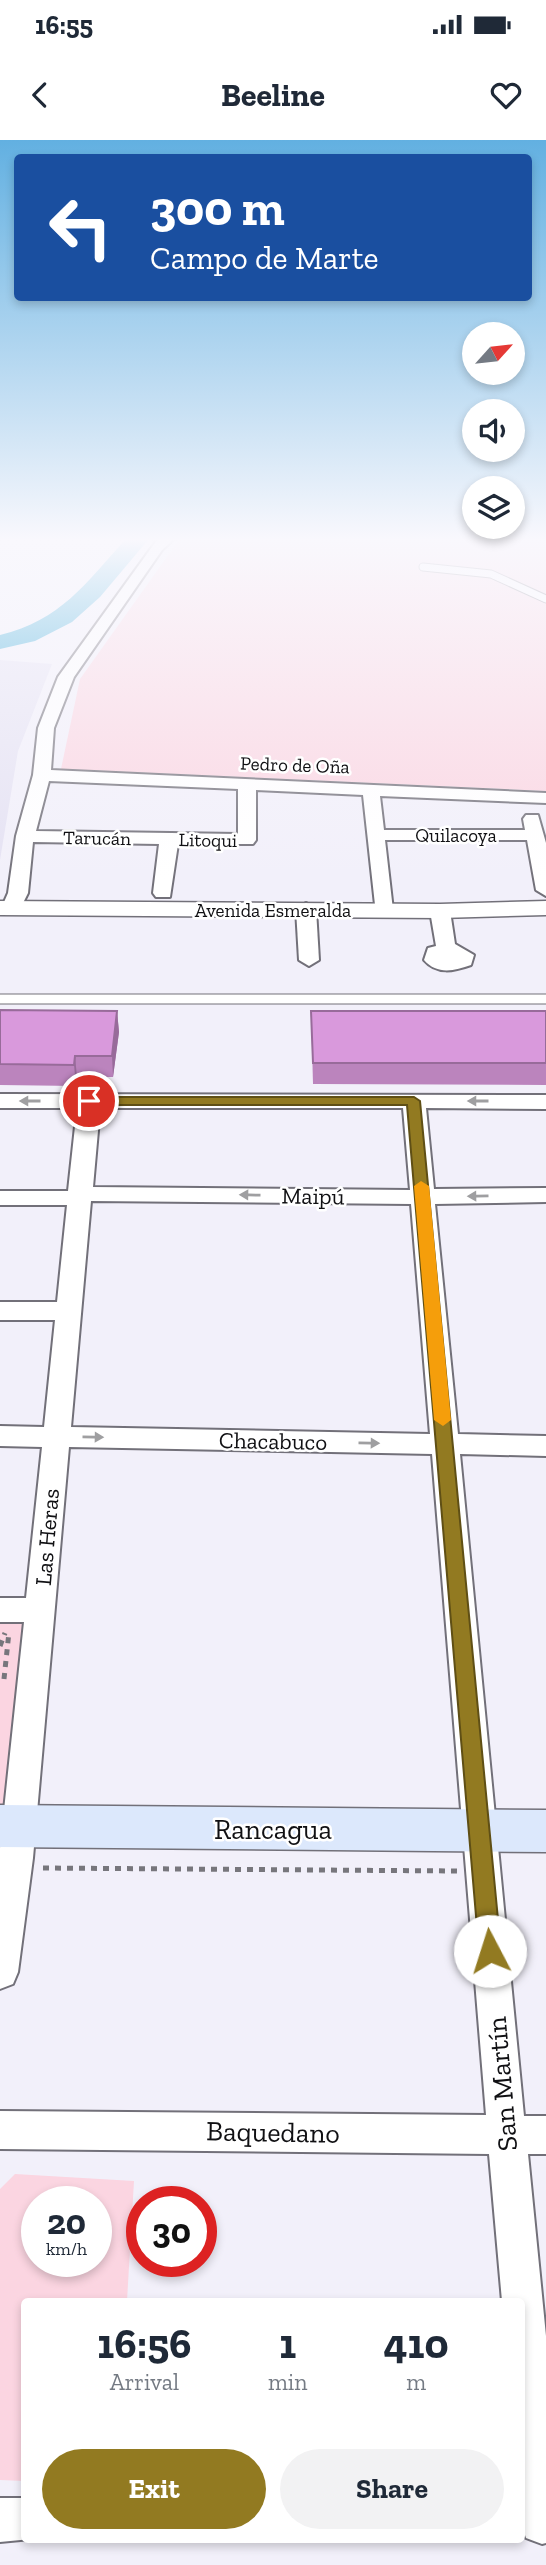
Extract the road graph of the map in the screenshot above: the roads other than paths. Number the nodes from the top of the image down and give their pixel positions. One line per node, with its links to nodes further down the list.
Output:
1 (83, 653): 2 (street)
2 (42, 775): 3 (street, Pedro de Oña); 8 (street)
3 (247, 784): 4 (street, Pedro de Oña); 9 (street, Litoqui)
4 (371, 790): 5 (street, Pedro de Oña); 6 (street)
5 (537, 798): 7 (street)
6 (378, 835): 7 (street, Quilacoya); 14 (street)
7 (535, 835): 10 (street)
8 (25, 836): 9 (street, Tarucán); 12 (street)
9 (169, 839): 11 (street)
10 (546, 893): 14 (street, Avenida Esmeralda)
11 (150, 898): 12 (street, Avenida Esmeralda); 13 (street, Avenida Esmeralda)
12 (7, 901)
13 (187, 901): 14 (street, Avenida Esmeralda); 16 (street, Avenida Esmeralda)
14 (383, 902): 16 (street, Avenida Esmeralda); 17 (street, Avenida Esmeralda)
15 (546, 908): 17 (street, Avenida Esmeralda)
16 (306, 909): 19 (street)
17 (440, 911): 18 (street)
18 (446, 949)
19 (309, 960)
20 (0, 999): 21 (lane)
21 (546, 999)
22 (0, 1101): 23 (street, one-way to 22)
23 (89, 1101): 24 (street); 27 (street, Las Heras)
24 (414, 1101): 25 (street, one-way to 24); 28 (street, San Martín)
25 (546, 1102)
26 (546, 1195): 28 (street, Maipú, one-way to 28)
27 (80, 1196): 28 (street, Maipú, one-way to 27); 29 (street, Maipú); 31 (street, Las Heras)
28 (422, 1197): 34 (street, San Martín)
29 (0, 1198)
30 (0, 1311): 31 (street)
31 (68, 1311): 33 (street, Las Heras)
32 (0, 1436): 33 (street, Chacabuco)
33 (57, 1437): 34 (street, Chacabuco, one-way to 34); 36 (street, Las Heras)
34 (445, 1444): 35 (street, Chacabuco); 40 (street, San Martín)
35 (546, 1446)
36 (40, 1610): 37 (street); 39 (street, Las Heras)
37 (5, 1615)
38 (546, 1831): 40 (main road, Rancagua)
39 (11, 1840): 40 (main road, Rancagua); 41 (street, Las Heras)
40 (481, 1851): 43 (street, San Martín)
41 (0, 1972)
42 (0, 2130): 43 (street, Baquedano)
43 (506, 2134): 44 (street, Baquedano); 45 (street, San Martín)
44 (546, 2135)
45 (519, 2298)
46 (525, 2380): 49 (street, San Martín)
47 (0, 2520): 48 (street)
48 (21, 2520)
49 (536, 2522)

